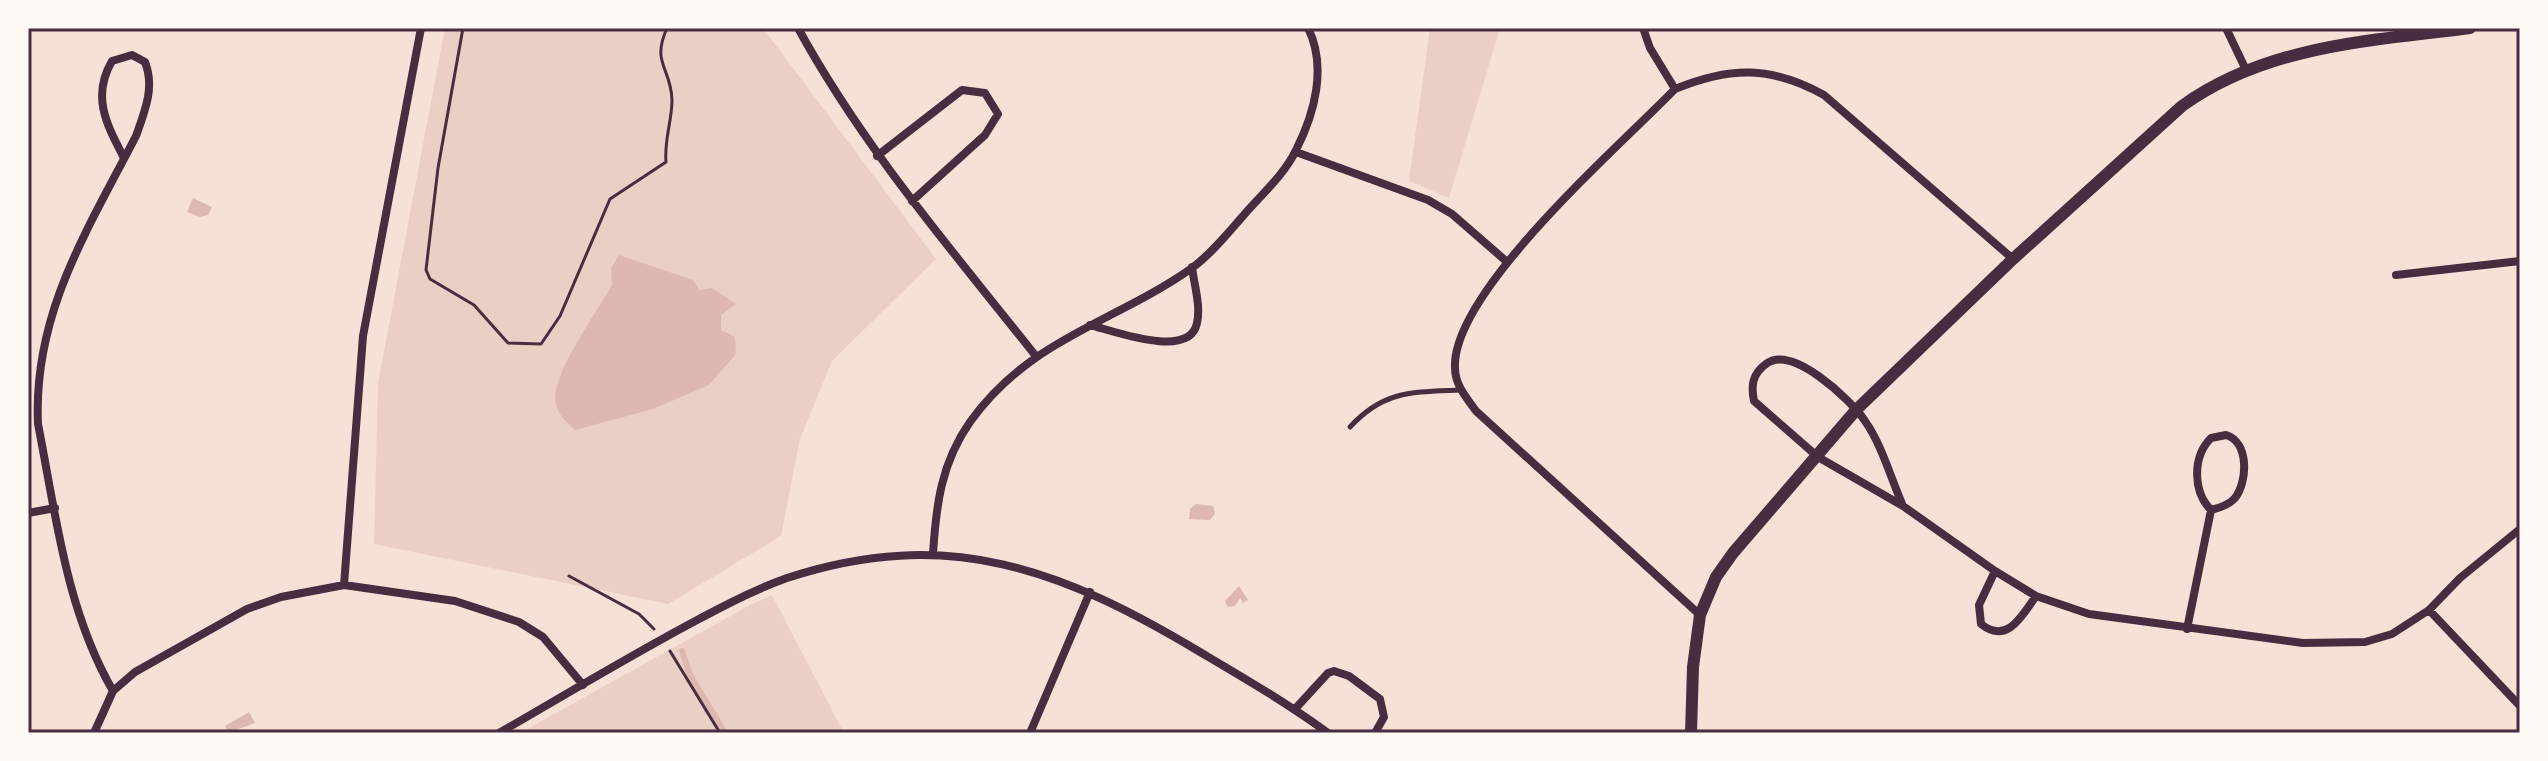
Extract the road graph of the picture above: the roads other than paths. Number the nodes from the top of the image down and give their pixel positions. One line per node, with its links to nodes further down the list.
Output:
1 (421, 28): 31 (street)
2 (798, 28): 10 (street)
3 (1308, 28): 9 (street)
4 (1643, 28): 8 (street)
5 (2226, 28): 7 (street)
6 (2470, 28): 7 (street)
7 (2246, 70): 13 (street)
8 (1675, 89): 13 (street); 14 (street)
9 (1296, 152): 14 (street); 16 (street)
10 (877, 156): 12 (street); 12 (street)
11 (124, 158): 11 (street); 25 (street)
12 (912, 201): 19 (street)
13 (2013, 259): 21 (street)
14 (1506, 261): 20 (street)
15 (2520, 261): 17 (street)
16 (1192, 267): 18 (street); 18 (street)
17 (2396, 275)
18 (1090, 325): 19 (street)
19 (1035, 355): 29 (street)
20 (1460, 390): 22 (lane); 35 (street)
21 (1856, 410): 23 (street); 23 (street); 24 (street)
22 (1350, 427)
23 (1818, 457): 24 (street); 35 (street)
24 (1903, 506): 30 (street)
25 (55, 508): 27 (street); 38 (street)
26 (2211, 510): 26 (street); 36 (street)
27 (28, 513)
28 (2520, 529): 34 (street)
29 (933, 554): 32 (street); 37 (street)
30 (1995, 571): 33 (street); 33 (street)
31 (344, 585): 37 (street); 38 (street)
32 (1090, 592): 40 (street); 43 (street)
33 (2036, 596): 36 (street)
34 (2429, 610): 36 (street); 39 (street)
35 (1700, 615): 46 (street)
36 (2187, 629)
37 (583, 685): 42 (street)
38 (113, 691): 41 (street)
39 (2520, 706)
40 (1295, 709): 44 (street); 45 (street)
41 (94, 733)
42 (499, 733)
43 (1030, 733)
44 (1328, 733)
45 (1375, 733)
46 (1691, 733)

